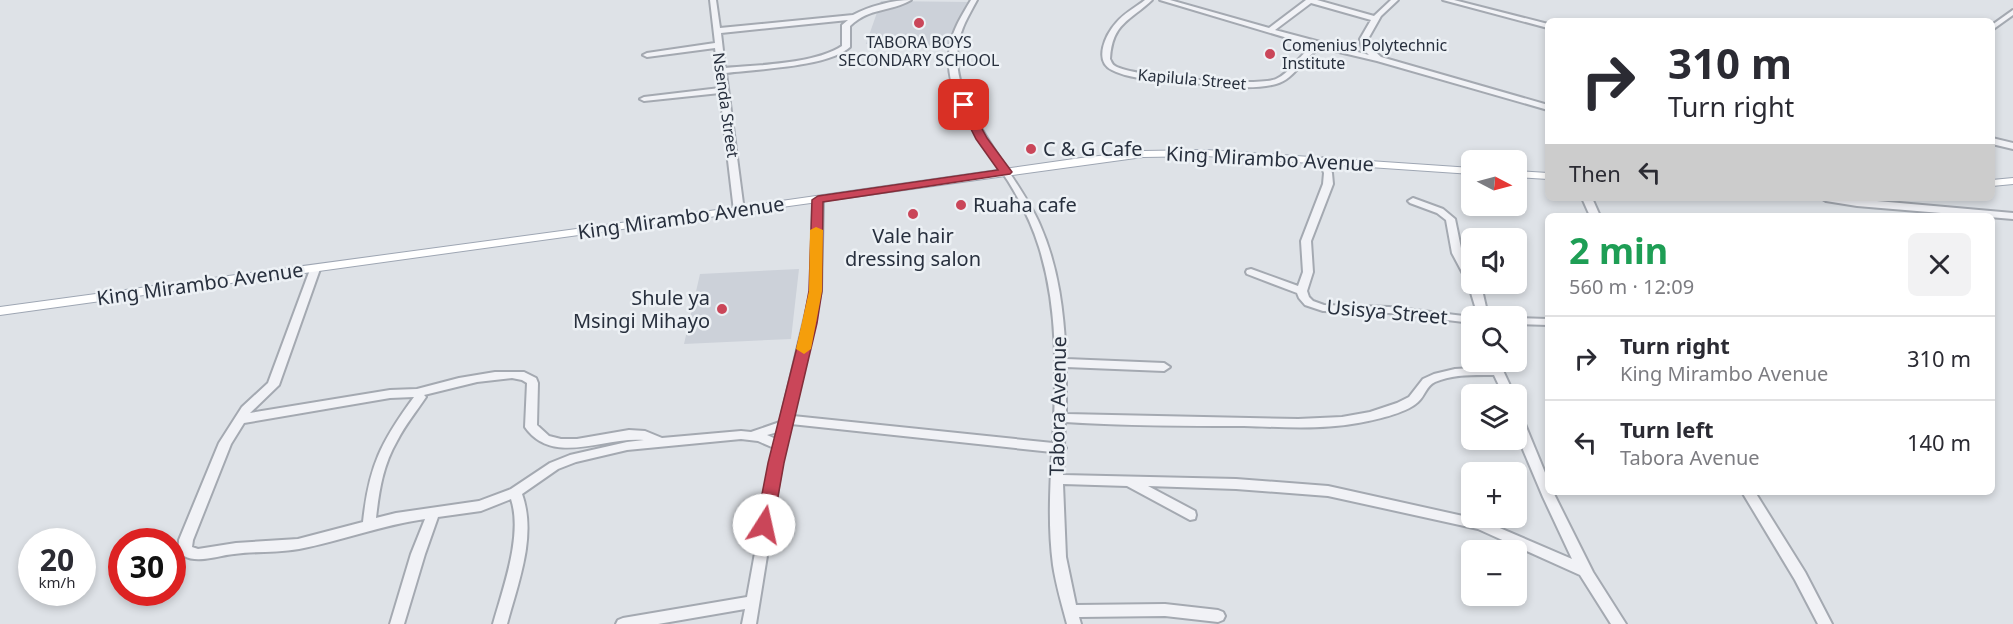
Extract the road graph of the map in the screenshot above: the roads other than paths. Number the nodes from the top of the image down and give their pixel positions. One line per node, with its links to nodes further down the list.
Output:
1 (713, 0): 16 (street, Nsenda Street)
2 (888, 0): 3 (street)
3 (906, 0): 11 (street)
4 (974, 0): 31 (street, Tabora Avenue)
5 (1310, 0): 12 (street); 15 (street)
6 (1395, 0): 12 (street)
7 (1446, 0): 13 (street)
8 (1166, 1): 9 (street, Kapilula Street); 15 (street, Kapilula Street)
9 (1148, 2): 20 (street, Kapilula Street)
10 (2013, 12): 14 (street)
11 (855, 17): 16 (street); 23 (street)
12 (1375, 19): 22 (street)
13 (1545, 25)
14 (1995, 26)
15 (1270, 31): 17 (street, Kapilula Street)
16 (716, 32): 18 (street, Nsenda Street)
17 (1306, 42): 19 (street, Kapilula Street); 20 (street)
18 (718, 45): 21 (street); 23 (street, Nsenda Street)
19 (1322, 46): 20 (street); 22 (street, Kapilula Street)
20 (1309, 50)
21 (647, 55)
22 (1378, 59): 26 (street, Kapilula Street)
23 (722, 71): 24 (street, Nsenda Street)
24 (723, 90): 25 (street); 39 (street, Nsenda Street)
25 (645, 99)
26 (1545, 107)
27 (1995, 142): 28 (street)
28 (2013, 146)
29 (1323, 161): 30 (main road, King Mirambo Avenue); 31 (main road, King Mirambo Avenue); 46 (street, Usisya Street)
30 (1461, 170)
31 (1006, 172): 36 (main road, King Mirambo Avenue); 51 (street, Tabora Avenue)
32 (1527, 175): 33 (main road)
33 (1545, 176)
34 (2013, 181): 35 (main road)
35 (1995, 183)
36 (818, 200): 39 (main road, King Mirambo Avenue); 57 (street)
37 (1413, 201): 43 (street)
38 (1845, 201): 40 (street)
39 (739, 211): 44 (main road, King Mirambo Avenue)
40 (1977, 213)
41 (1995, 214): 42 (street)
42 (2013, 216)
43 (1461, 261)
44 (315, 269): 47 (main road, King Mirambo Avenue); 55 (street)
45 (1251, 272): 46 (street)
46 (1302, 291): 48 (street, Usisya Street)
47 (1, 312)
48 (1461, 319)
49 (1527, 321): 50 (street)
50 (1545, 322)
51 (1062, 363): 52 (street); 56 (street, Tabora Avenue)
52 (1164, 367)
53 (1471, 372): 56 (street)
54 (417, 393): 55 (street); 59 (street); 71 (street)
55 (240, 418): 71 (street)
56 (1061, 418): 62 (street, Tabora Avenue)
57 (785, 422): 58 (street); 61 (street); 62 (street)
58 (752, 435): 59 (street); 61 (street)
59 (659, 442): 66 (street)
60 (1527, 443): 65 (street)
61 (780, 446): 73 (street)
62 (1060, 448): 63 (street, Tabora Avenue)
63 (1057, 479): 64 (street); 75 (street, Tabora Avenue)
64 (1131, 483): 70 (street); 72 (street)
65 (1545, 486)
66 (515, 492): 69 (street); 77 (street)
67 (1549, 495): 72 (street)
68 (1750, 495): 81 (street)
69 (433, 514): 71 (street); 76 (street)
70 (1190, 515)
71 (369, 524)
72 (1586, 571): 80 (street)
73 (752, 602): 78 (street); 79 (street)
74 (1218, 616): 75 (street)
75 (1072, 617)
76 (398, 624)
77 (500, 624)
78 (623, 624)
79 (749, 624)
80 (1619, 624)
81 (1825, 624)

